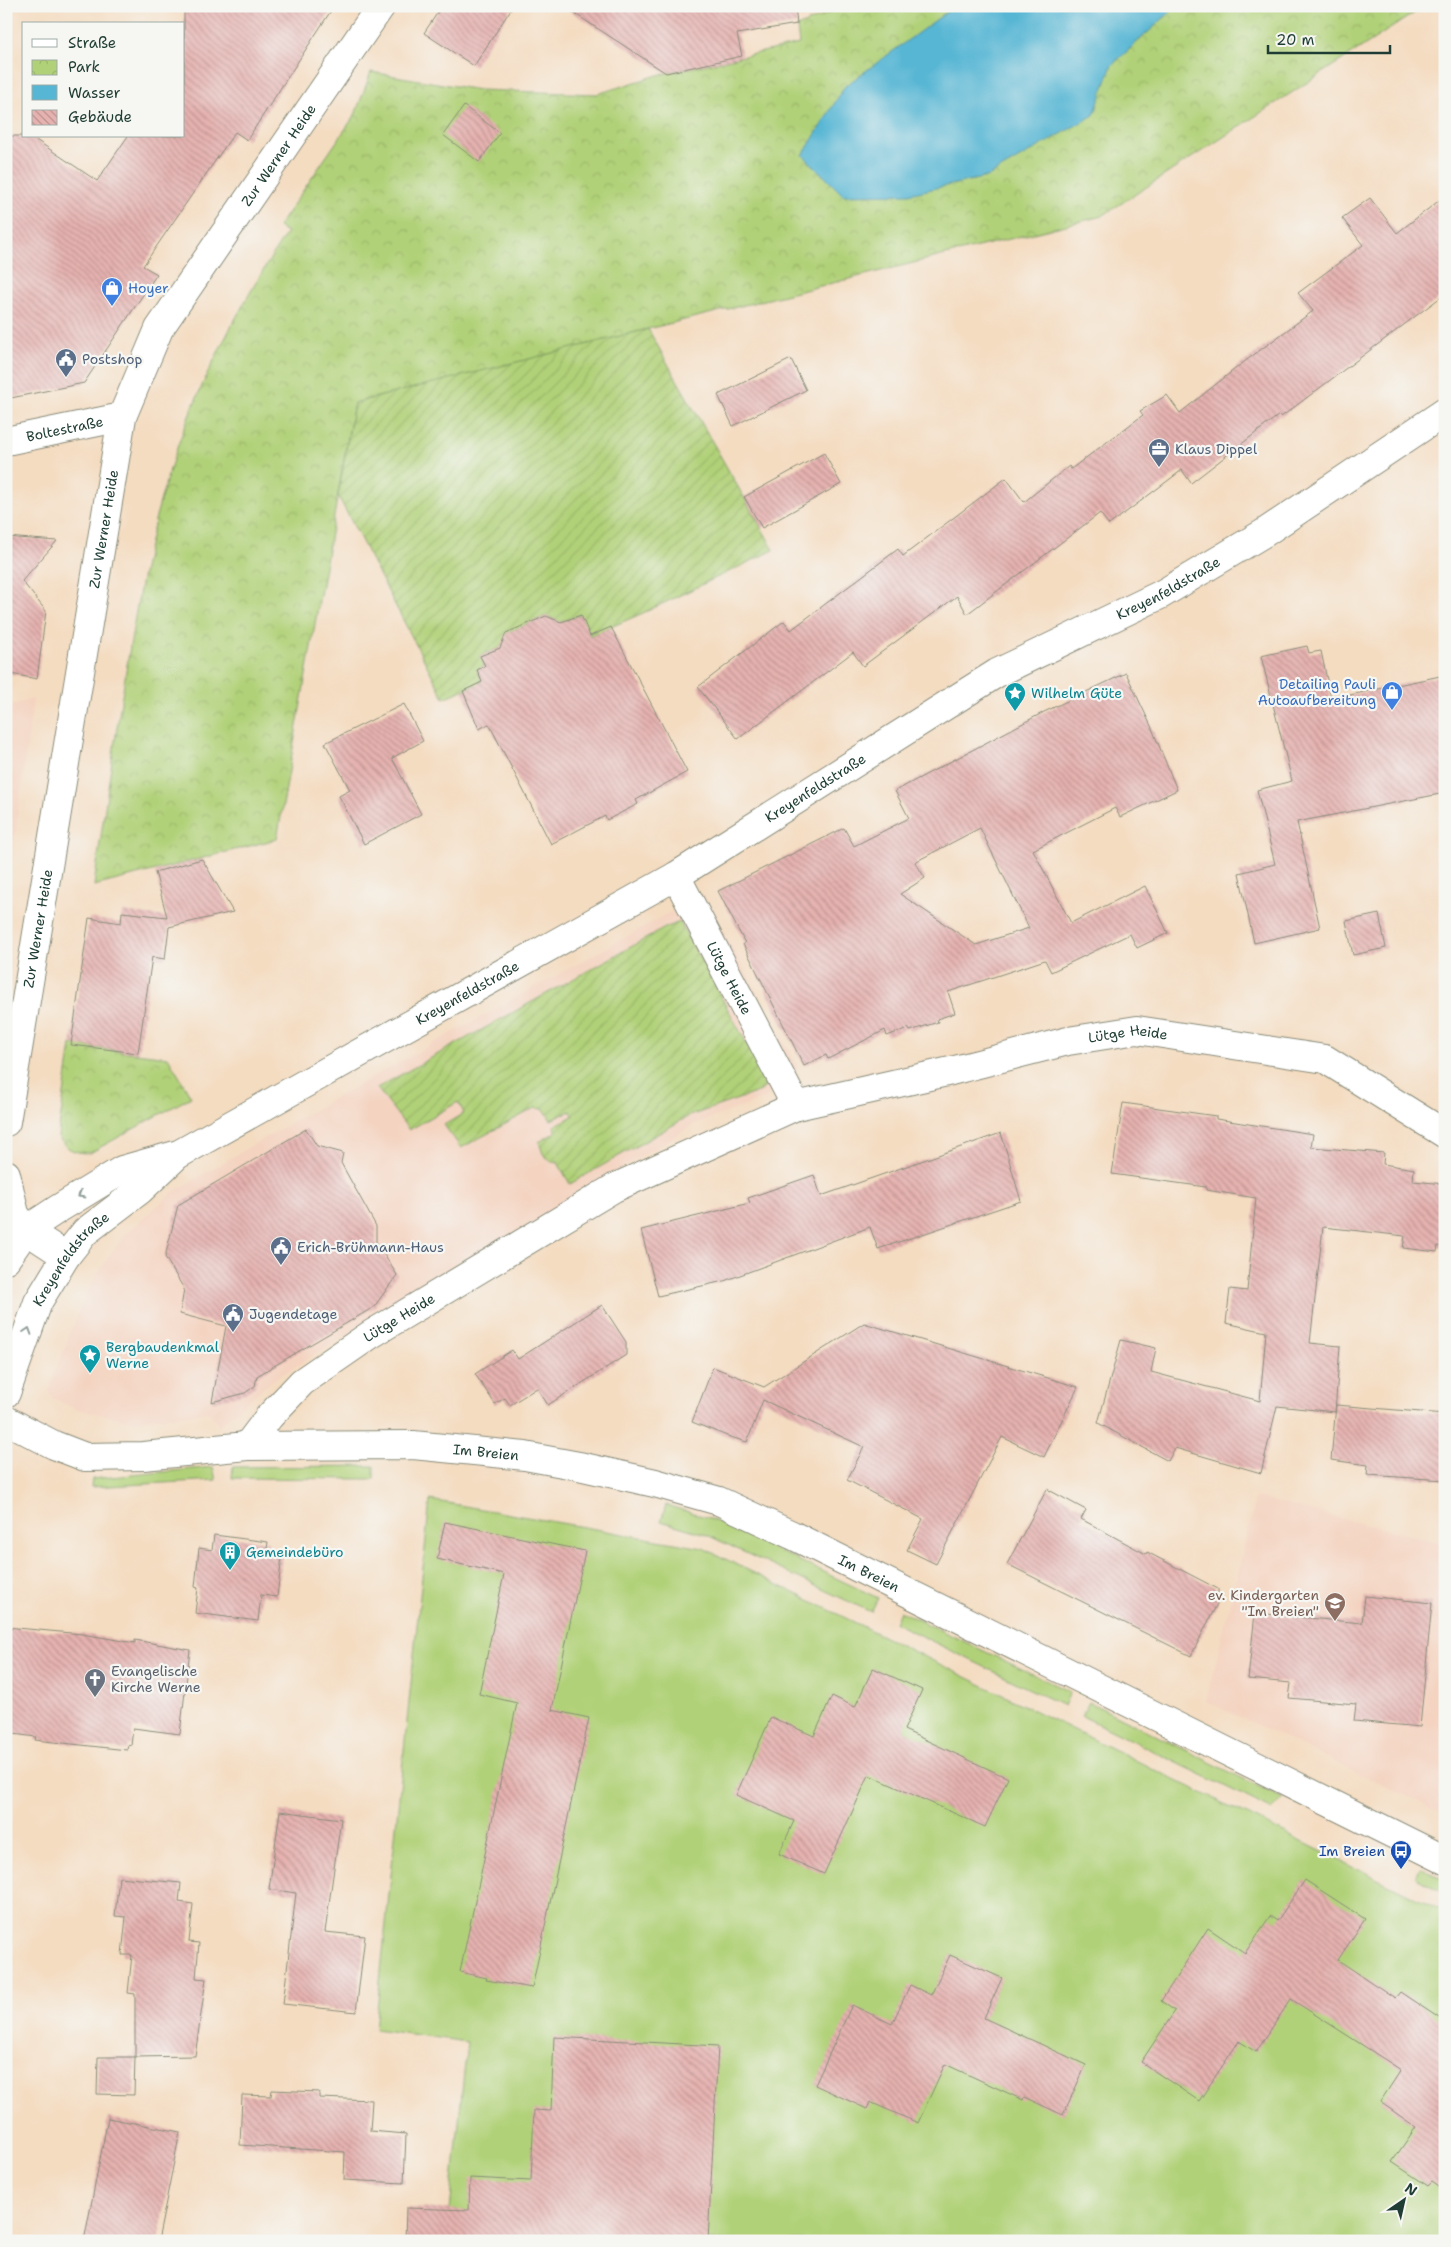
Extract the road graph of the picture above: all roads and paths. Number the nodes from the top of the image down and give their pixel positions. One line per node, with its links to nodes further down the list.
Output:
1 (381, 6): 3 (street, Zur Werner Heide)
2 (1445, 412): 5 (street, Kreyenfeldstraße)
3 (122, 417): 4 (street, Boltestraße); 7 (street, Zur Werner Heide)
4 (6, 441)
5 (676, 876): 6 (street, Lütge Heide); 9 (street, Kreyenfeldstraße)
6 (796, 1106): 8 (street, Lütge Heide); 16 (street, Lütge Heide)
7 (6, 1122)
8 (1445, 1134)
9 (179, 1154): 11 (street, Kreyenfeldstraße, one-way to 11); 12 (street, Kreyenfeldstraße)
10 (6, 1174): 11 (street)
11 (26, 1230): 12 (street); 13 (street, Kreyenfeldstraße)
12 (66, 1256): 14 (street, Kreyenfeldstraße, one-way to 12)
13 (6, 1259)
14 (6, 1393)
15 (6, 1420): 16 (street)
16 (247, 1446): 17 (street, Im Breien)
17 (1445, 1860)

